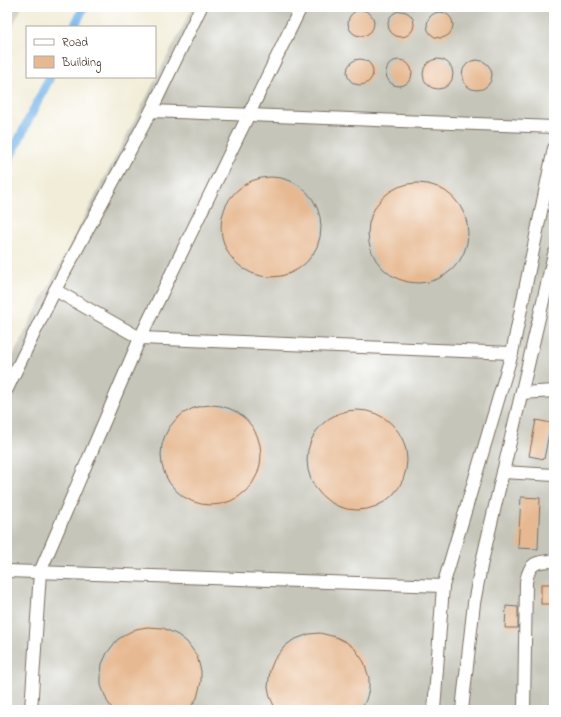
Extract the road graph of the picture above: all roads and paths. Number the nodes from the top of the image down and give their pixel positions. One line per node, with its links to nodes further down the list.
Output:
1 (201, 7): 3 (lane)
2 (301, 7): 4 (lane)
3 (151, 111): 4 (lane); 8 (lane)
4 (248, 116): 5 (lane); 9 (lane)
5 (554, 127)
6 (554, 148): 10 (lane)
7 (554, 254): 13 (lane)
8 (55, 290): 9 (lane); 11 (lane)
9 (140, 338): 10 (lane); 18 (lane)
10 (512, 353): 19 (lane)
11 (7, 389)
12 (554, 392): 13 (lane)
13 (522, 393): 14 (lane)
14 (503, 472): 15 (lane); 22 (lane)
15 (554, 475)
16 (554, 561): 23 (lane)
17 (7, 571): 18 (lane)
18 (40, 572): 19 (lane); 20 (lane)
19 (442, 586): 21 (lane)
20 (31, 710)
21 (434, 710)
22 (462, 710)
23 (524, 710)

